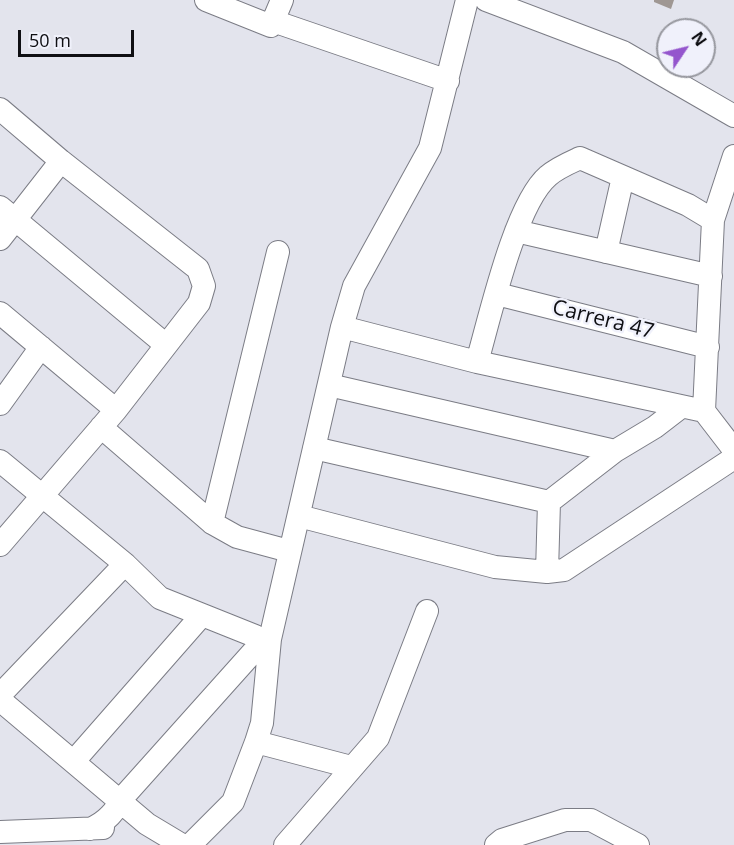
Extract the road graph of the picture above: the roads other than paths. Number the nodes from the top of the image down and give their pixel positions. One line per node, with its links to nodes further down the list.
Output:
1 (206, 0): 5 (street)
2 (282, 0): 5 (street)
3 (467, 0): 6 (street)
4 (486, 0): 8 (street)
5 (273, 21): 6 (street)
6 (448, 81): 21 (street)
7 (0, 109): 10 (street)
8 (734, 117)
9 (734, 156): 13 (street)
10 (61, 161): 12 (street); 22 (street)
11 (623, 177): 13 (street); 14 (street); 17 (street)
12 (7, 213): 15 (street); 22 (street)
13 (713, 220): 18 (street)
14 (516, 231): 17 (street); 19 (street)
15 (0, 239)
16 (278, 252): 40 (street)
17 (606, 252): 18 (street)
18 (711, 276): 24 (street)
19 (497, 294): 24 (street, Carrera 47); 25 (street)
20 (0, 313): 23 (street)
21 (342, 327): 25 (street); 26 (street)
22 (166, 345): 29 (street)
23 (41, 347): 27 (street); 29 (street)
24 (708, 347): 30 (street)
25 (477, 362): 28 (street)
26 (329, 385): 32 (street); 34 (street)
27 (0, 404)
28 (681, 407): 30 (street); 34 (street)
29 (116, 410): 31 (street)
30 (704, 411): 33 (street)
31 (101, 428): 37 (street); 40 (street)
32 (314, 448): 38 (street); 39 (street)
33 (734, 450)
34 (615, 451): 38 (street)
35 (734, 458): 44 (street)
36 (0, 461): 37 (street)
37 (43, 495): 41 (street); 43 (street)
38 (549, 502): 44 (street)
39 (299, 516): 42 (street); 44 (street)
40 (212, 522): 42 (street)
41 (0, 544)
42 (289, 551): 47 (street)
43 (125, 564): 46 (street); 48 (street)
44 (547, 572)
45 (427, 611): 52 (street)
46 (202, 615): 47 (street); 51 (street)
47 (266, 640): 50 (street); 53 (street)
48 (0, 695)
49 (0, 700): 51 (street)
50 (256, 742): 52 (street); 58 (street)
51 (74, 761): 53 (street)
52 (351, 767): 59 (street)
53 (121, 802): 54 (street); 55 (street)
54 (147, 824): 55 (street); 57 (street)
55 (90, 829): 56 (street)
56 (0, 832)
57 (182, 845)
58 (190, 845)
59 (285, 845)
60 (496, 845): 61 (street)
61 (638, 845)

